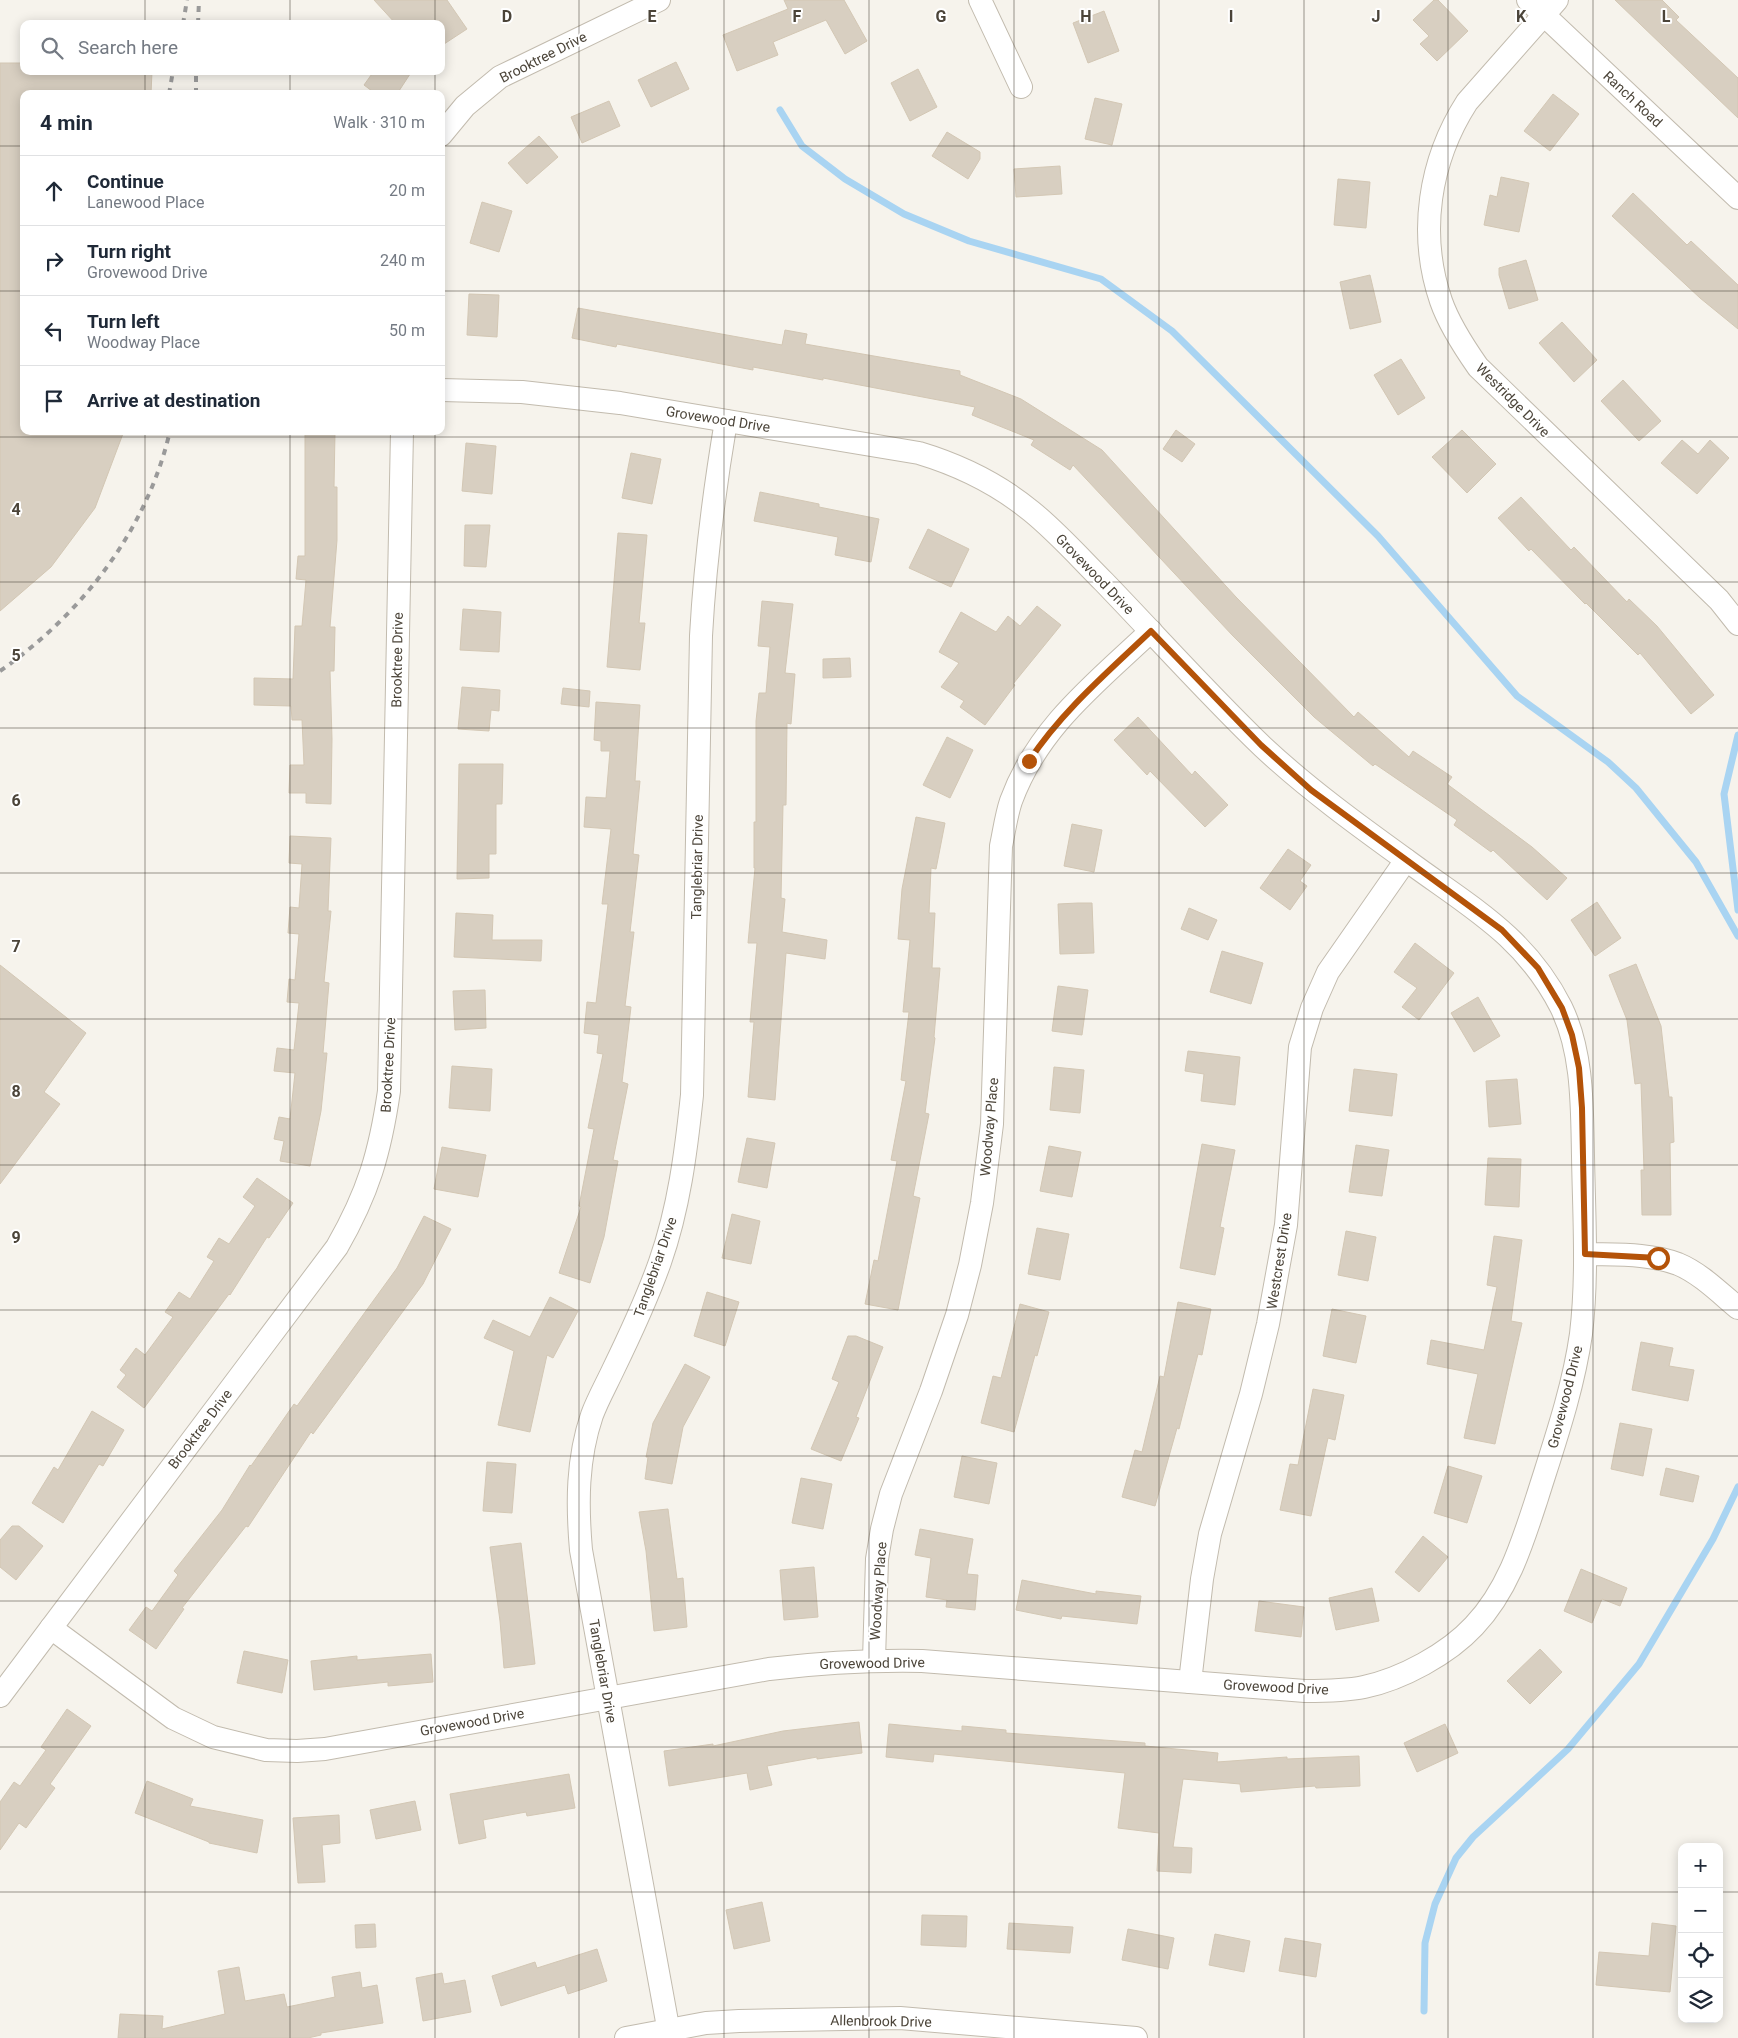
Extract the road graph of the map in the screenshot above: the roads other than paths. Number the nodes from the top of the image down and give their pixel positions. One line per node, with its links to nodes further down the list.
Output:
1 (659, 0): 5 (street, Brooktree Drive)
2 (980, 0): 4 (street)
3 (1543, 5): 6 (street, Ranch Road); 10 (street, Westridge Drive)
4 (1021, 87)
5 (445, 130)
6 (1738, 198)
7 (445, 390): 8 (street, Grovewood Drive)
8 (726, 420): 11 (street, Grovewood Drive); 19 (street, Tanglebriar Drive)
9 (402, 435): 15 (street, Brooktree Drive)
10 (1738, 624)
11 (1151, 631): 12 (street, Grovewood Drive); 16 (street, Woodway Place)
12 (1406, 860): 13 (street, Grovewood Drive); 17 (street, Westcrest Drive)
13 (1585, 1254): 14 (street); 17 (street, Grovewood Drive)
14 (1738, 1308)
15 (51, 1628): 18 (street, Brooktree Drive); 19 (street, Grovewood Drive)
16 (874, 1660): 17 (street, Grovewood Drive); 19 (street, Grovewood Drive)
17 (1190, 1682)
18 (0, 1696)
19 (608, 1698): 20 (street, Tanglebriar Drive)
20 (669, 2034): 21 (street, Allenbrook Drive); 22 (street, Allenbrook Drive)
21 (626, 2038)
22 (1136, 2038)

